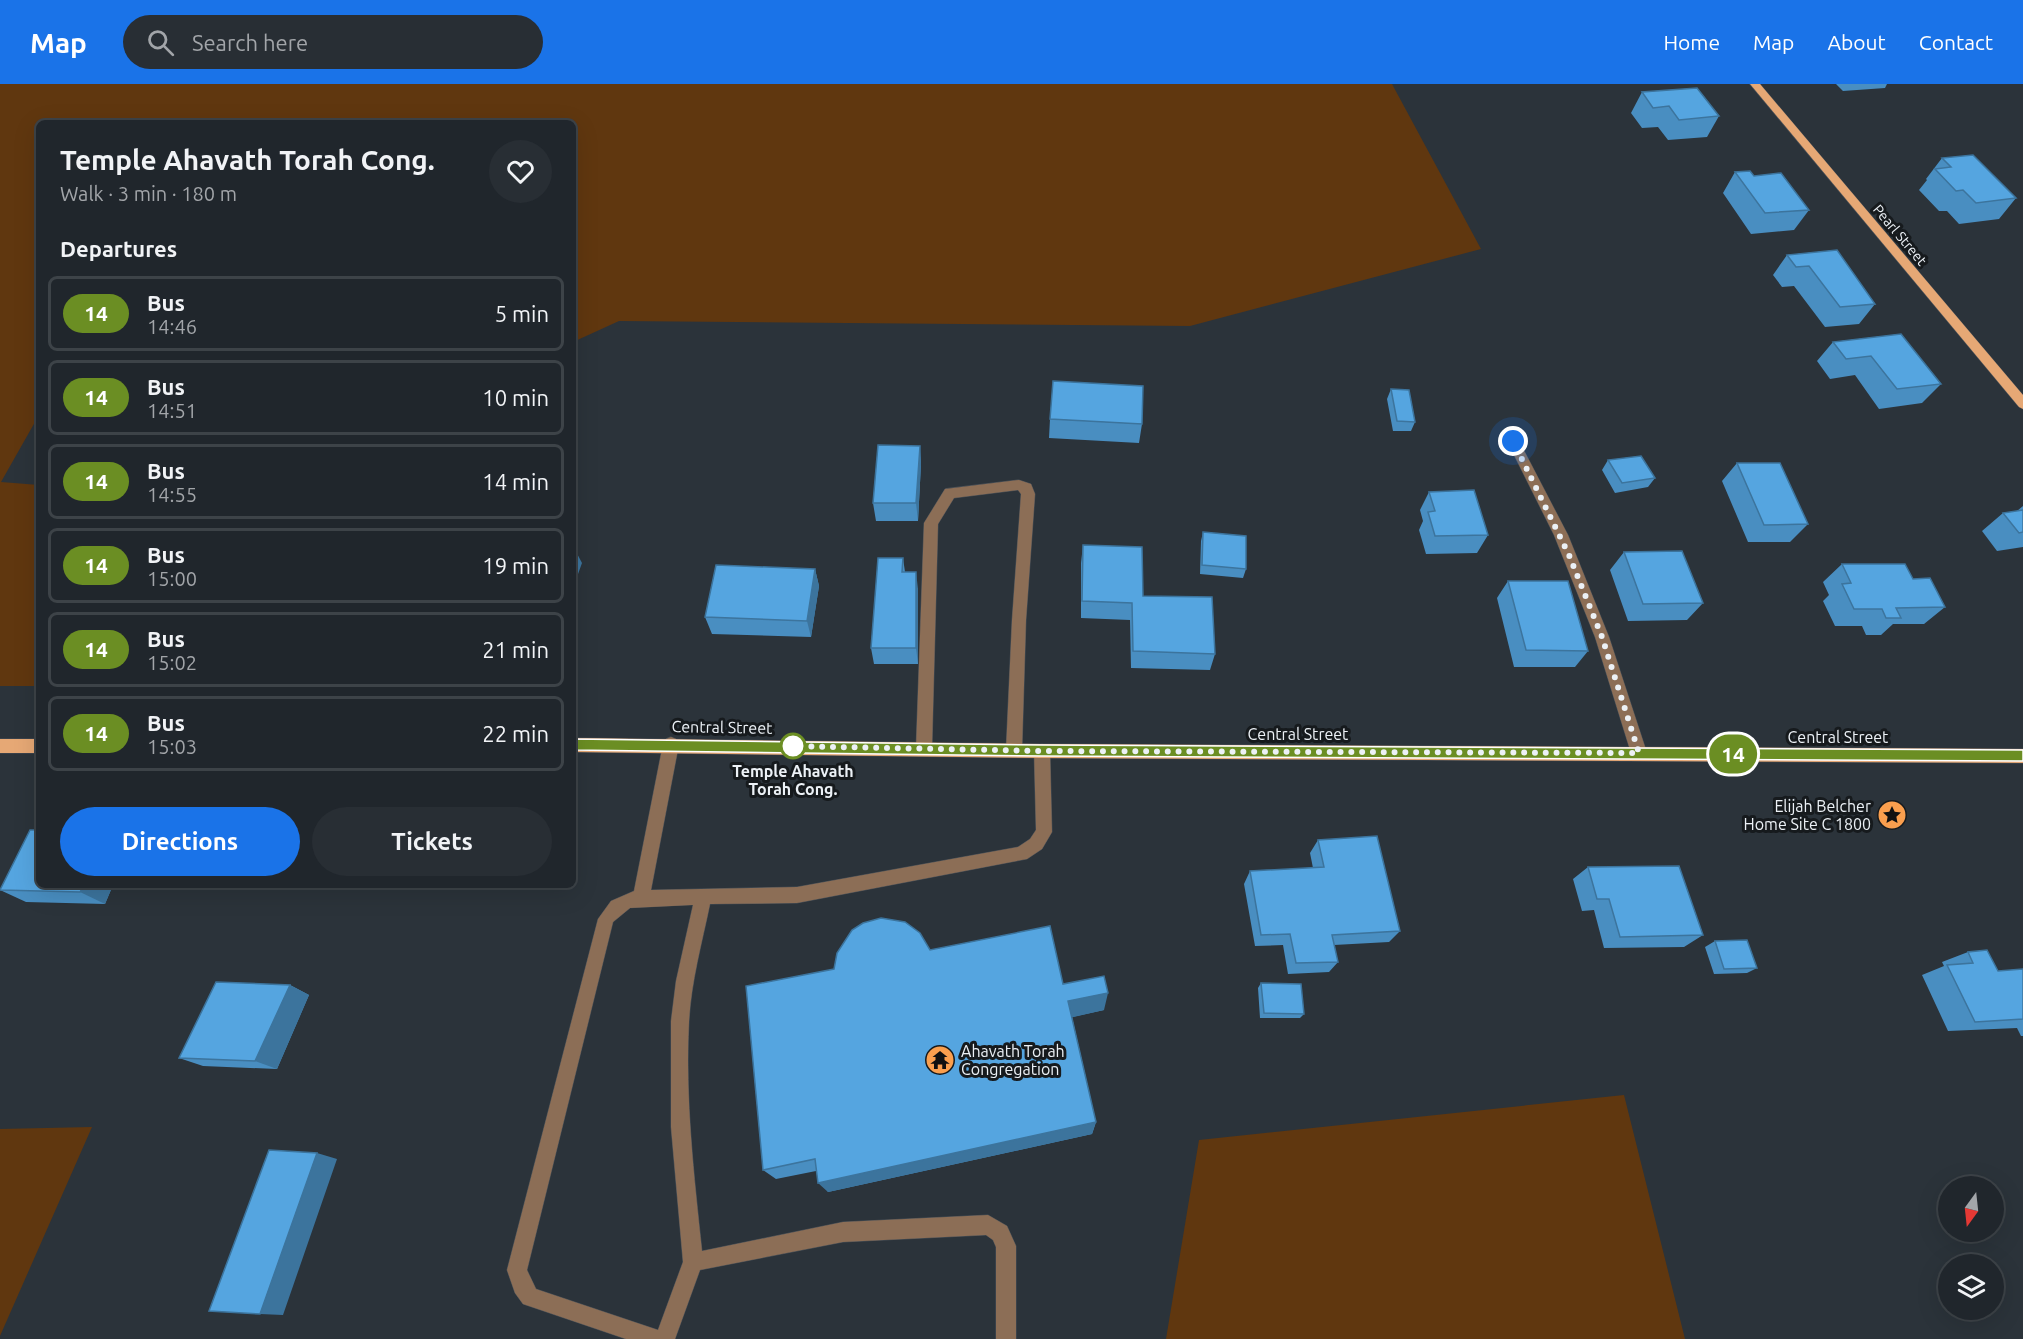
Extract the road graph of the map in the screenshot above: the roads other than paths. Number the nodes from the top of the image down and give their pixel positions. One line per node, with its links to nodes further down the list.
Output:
1 (1755, 84): 2 (main road, Pearl Street)
2 (2023, 404)
3 (1513, 441): 11 (lane)
4 (671, 744): 5 (main road, Central Street); 8 (main road, Central Street); 14 (lane)
5 (576, 745)
6 (0, 746): 7 (main road)
7 (36, 746)
8 (924, 748): 9 (main road, Central Street); 9 (lane)
9 (1014, 750): 10 (main road, Central Street)
10 (1042, 751): 11 (main road, Central Street); 13 (lane)
11 (1639, 753): 12 (main road, Central Street)
12 (2023, 756)
13 (703, 897): 14 (lane); 15 (lane)
14 (641, 898): 16 (lane)
15 (693, 1262): 17 (lane); 18 (lane)
16 (656, 1339)
17 (665, 1339)
18 (1006, 1339)

